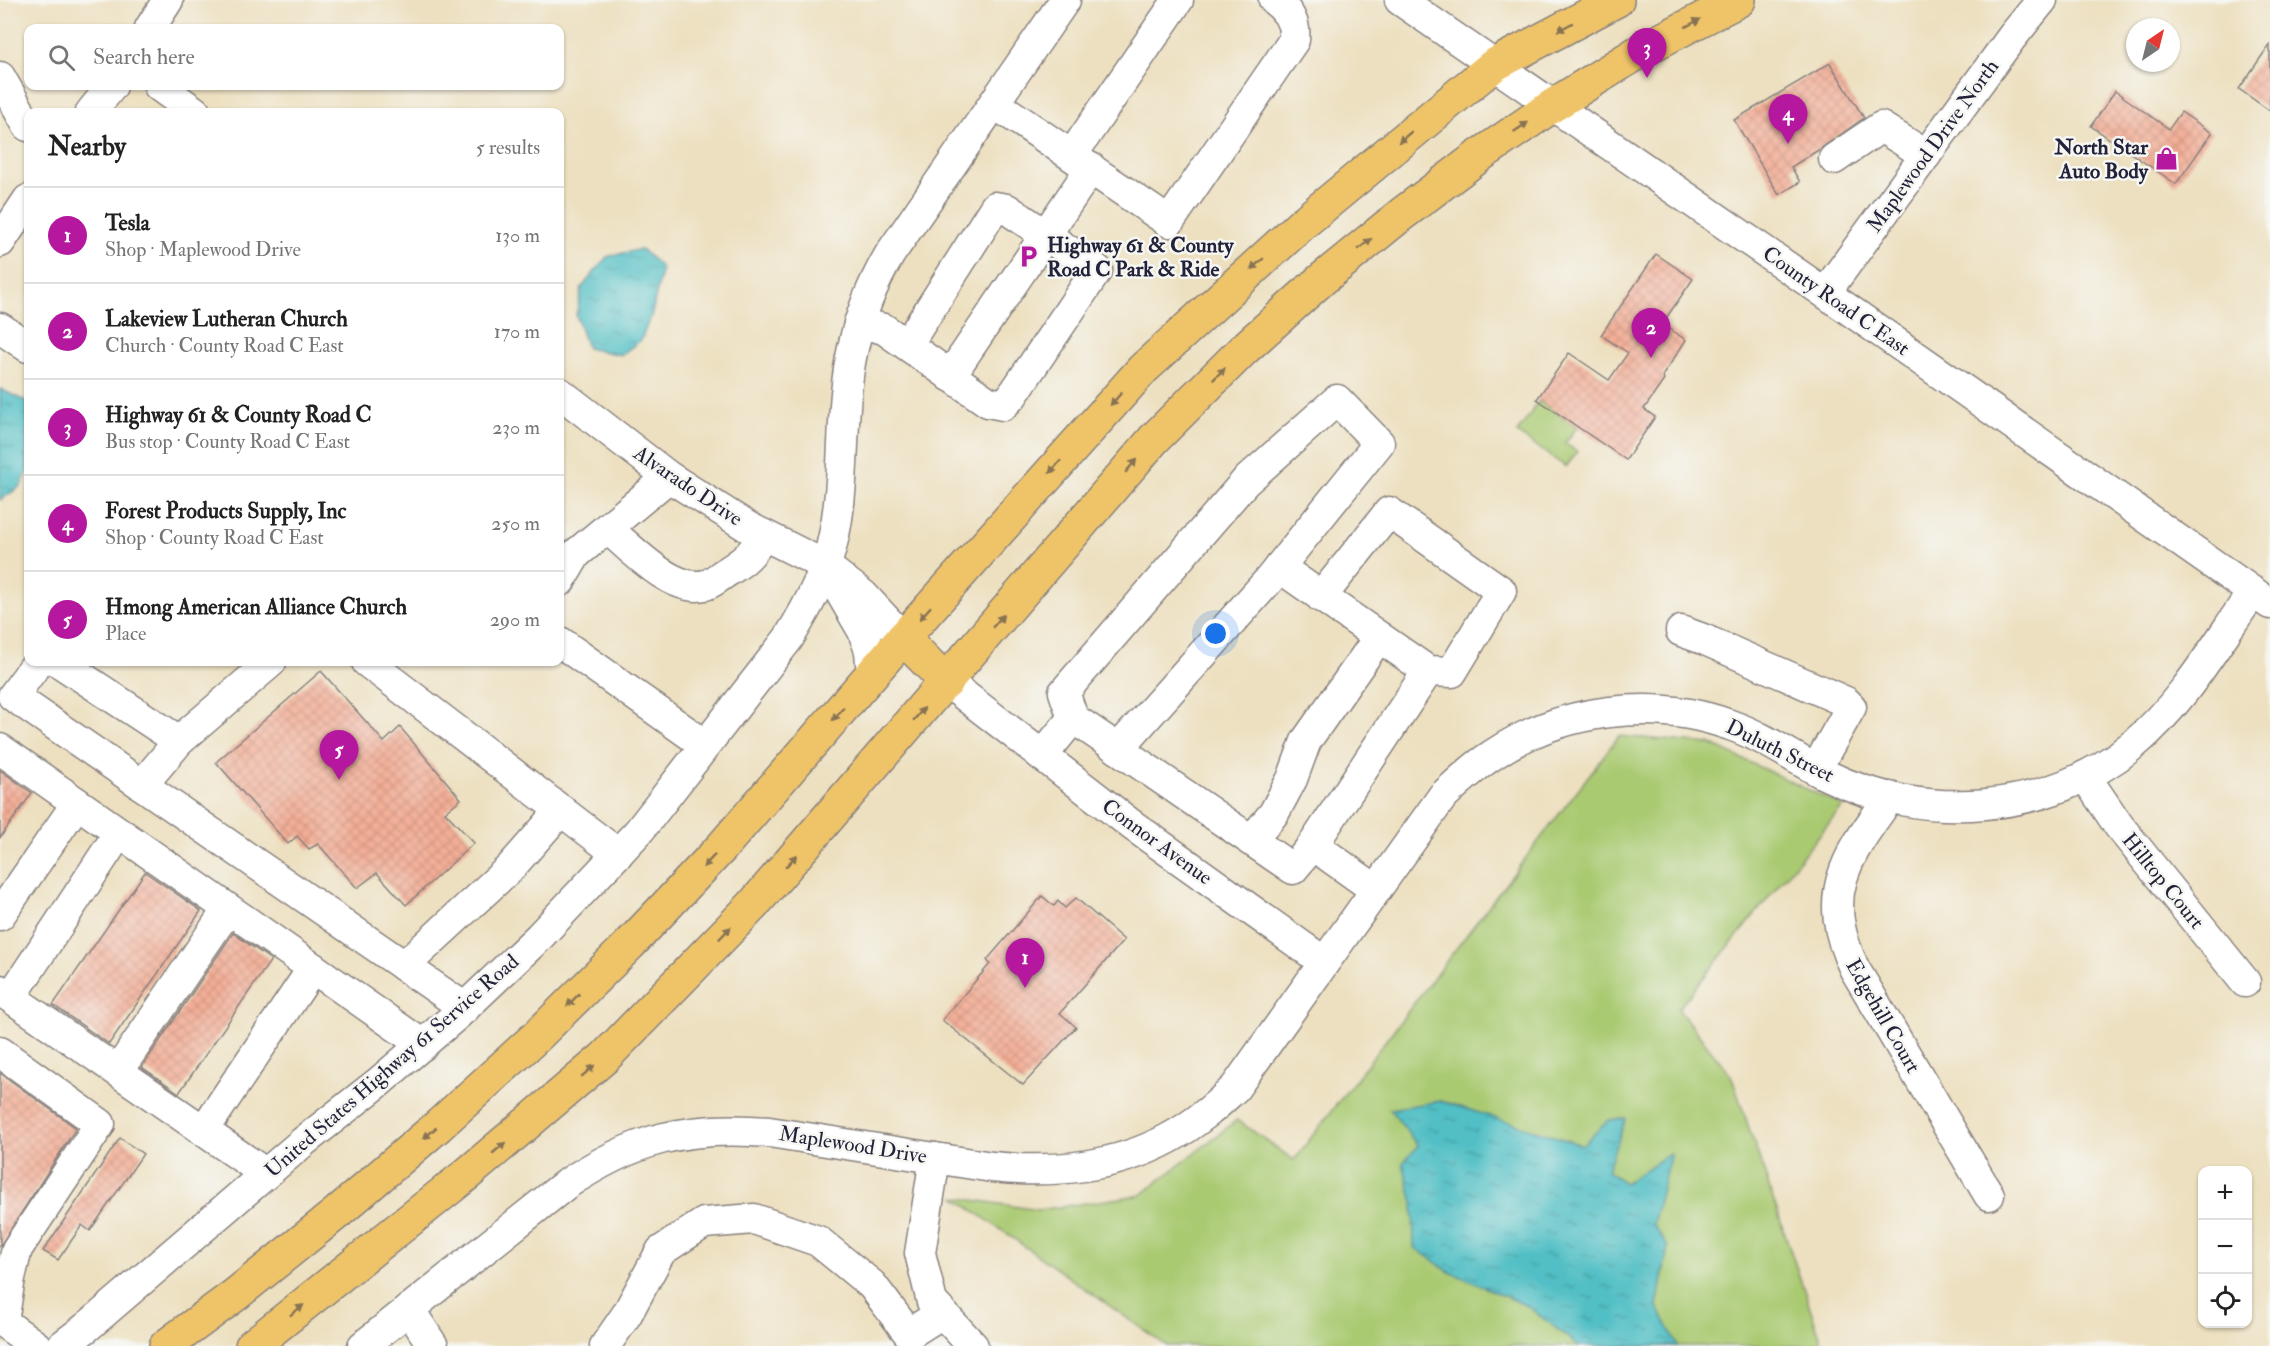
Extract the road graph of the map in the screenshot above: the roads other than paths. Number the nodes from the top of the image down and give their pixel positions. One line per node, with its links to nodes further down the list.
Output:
1 (168, 0): 9 (street)
2 (1065, 0): 14 (street, United States Highway 61 Service Road)
3 (1179, 0): 21 (street)
4 (1274, 0): 21 (street)
5 (1400, 0): 10 (street, County Road C East)
6 (1617, 0): 10 (main road, one-way to 10)
7 (1738, 0): 15 (main road, one-way to 7)
8 (2042, 0): 19 (street, Maplewood Drive North)
9 (153, 24)
10 (1494, 65): 15 (street, County Road C East); 43 (main road, one-way to 43)
11 (0, 77): 18 (street)
12 (108, 90): 16 (street)
13 (165, 90): 17 (street)
14 (994, 103): 21 (street); 26 (street, United States Highway 61 Service Road)
15 (1552, 106): 25 (street, County Road C East); 45 (main road, one-way to 15)
16 (95, 108)
17 (189, 108)
18 (24, 119)
19 (1926, 155): 20 (street); 25 (street, Maplewood Drive North)
20 (1834, 159)
21 (1082, 162): 23 (street)
22 (24, 206): 24 (street)
23 (1047, 236): 29 (street); 30 (street); 30 (street)
24 (0, 243)
25 (1826, 293): 40 (street, County Road C East)
26 (859, 323): 29 (street); 37 (street, United States Highway 61 Service Road)
27 (0, 328): 28 (street)
28 (24, 344)
29 (907, 345): 30 (street)
30 (950, 376)
31 (564, 396): 32 (street, Alvarado Drive)
32 (669, 477): 33 (street); 34 (street, Alvarado Drive)
33 (607, 528): 34 (street); 35 (street)
34 (764, 535): 37 (street, Alvarado Drive)
35 (568, 549): 36 (street)
36 (564, 565)
37 (824, 565): 43 (street, Alvarado Drive); 51 (street); 56 (street, United States Highway 61 Service Road)
38 (1279, 567): 39 (street); 53 (street); 58 (street)
39 (1321, 597): 42 (street); 50 (street)
40 (2261, 598): 61 (street, Duluth Street)
41 (1681, 631): 60 (street)
42 (1379, 637): 50 (street); 67 (street)
43 (903, 638): 51 (main road); 52 (main road, Connor Avenue)
44 (564, 645): 56 (street)
45 (976, 648): 52 (main road); 54 (street, Connor Avenue)
46 (35, 666): 62 (street)
47 (65, 666): 55 (street)
48 (266, 666): 55 (street)
49 (372, 666): 65 (street)
50 (1428, 671): 68 (street)
51 (872, 674): 91 (main road, one-way to 91)
52 (947, 682): 54 (street, Connor Avenue); 92 (main road, one-way to 52)
53 (1073, 718): 58 (street); 59 (street)
54 (993, 719): 59 (street, Connor Avenue)
55 (179, 741): 62 (street)
56 (705, 745): 69 (street, United States Highway 61 Service Road)
57 (0, 749): 64 (street)
58 (1118, 749): 67 (street)
59 (1042, 756): 73 (street, Connor Avenue)
60 (1815, 769): 63 (street, Duluth Street); 70 (street, Duluth Street)
61 (2085, 776): 63 (street, Duluth Street); 76 (street, Hilltop Court)
62 (142, 785): 74 (street)
63 (1890, 797): 85 (street, Edgehill Court)
64 (77, 803): 66 (street); 72 (street)
65 (561, 810): 69 (street); 74 (street)
66 (119, 833): 71 (street); 77 (street)
67 (1251, 841): 68 (street)
68 (1313, 845): 70 (street)
69 (618, 854): 78 (street, United States Highway 61 Service Road)
70 (1376, 890): 73 (street, Duluth Street)
71 (228, 909): 75 (street); 81 (street)
72 (0, 915)
73 (1324, 962): 83 (street, Maplewood Drive)
74 (404, 966): 78 (street)
75 (313, 968): 79 (street); 82 (street)
76 (2245, 982)
77 (5, 993): 81 (street)
78 (465, 1008): 79 (street, United States Highway 61 Service Road)
79 (423, 1045): 84 (street, United States Highway 61 Service Road)
80 (0, 1052): 88 (street)
81 (118, 1071): 82 (street)
82 (204, 1130): 84 (street)
83 (936, 1158): 86 (street, Maplewood Drive); 87 (street)
84 (266, 1174): 90 (street, United States Highway 61 Service Road)
85 (1989, 1195)
86 (409, 1309): 93 (street, Maplewood Drive); 94 (street)
87 (942, 1313): 95 (street); 96 (street)
88 (2, 1321): 89 (street)
89 (36, 1346)
90 (62, 1346)
91 (166, 1346)
92 (252, 1346)
93 (363, 1346)
94 (433, 1346)
95 (605, 1346)
96 (973, 1346)

